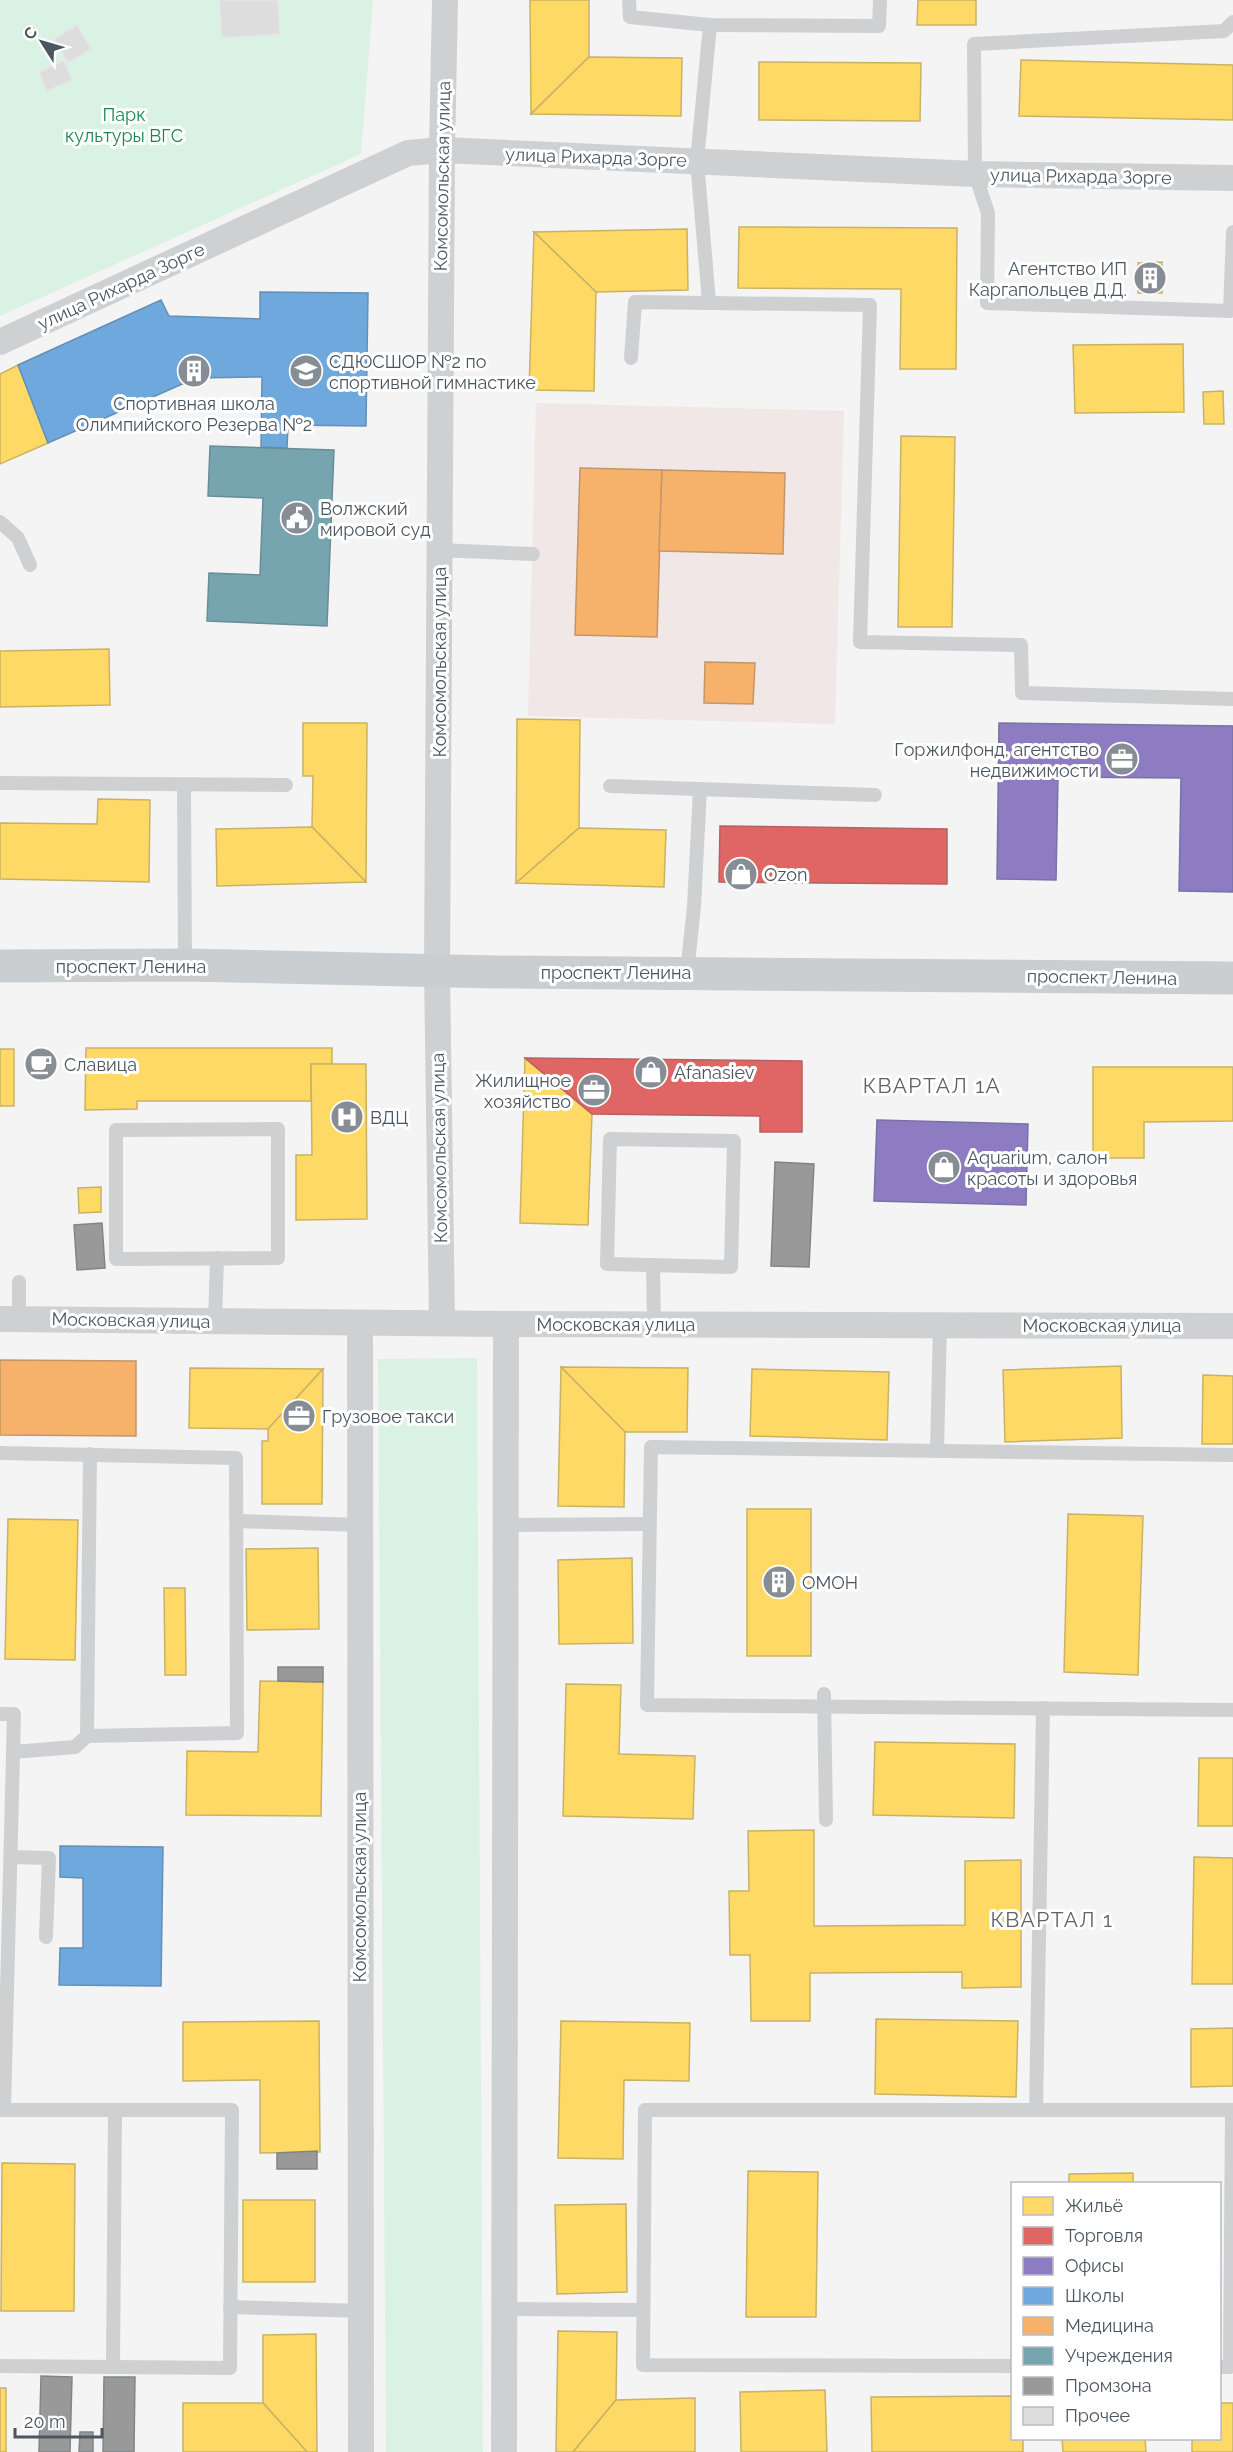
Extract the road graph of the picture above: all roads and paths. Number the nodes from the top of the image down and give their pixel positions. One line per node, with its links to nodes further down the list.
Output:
1 (445, 0): 6 (street, Комсомольская улица)
2 (629, 0): 5 (lane)
3 (880, 0): 5 (lane)
4 (1233, 22): 8 (lane)
5 (710, 25): 7 (lane)
6 (442, 150): 7 (street, улица Рихарда Зорге); 12 (street, улица Рихарда Зорге); 15 (street, Комсомольская улица)
7 (697, 161): 8 (street, улица Рихарда Зорге); 11 (lane)
8 (975, 174): 9 (street, улица Рихарда Зорге); 10 (lane)
9 (1233, 177)
10 (1233, 232)
11 (709, 302): 13 (lane); 18 (lane)
12 (0, 342)
13 (632, 358)
14 (0, 522): 17 (lane)
15 (439, 550): 16 (lane); 27 (street, Комсомольская улица)
16 (533, 554)
17 (30, 565)
18 (1233, 699)
19 (0, 783): 20 (lane)
20 (184, 785): 21 (lane); 25 (lane)
21 (286, 785)
22 (610, 786): 23 (lane)
23 (700, 789): 24 (lane); 28 (lane)
24 (875, 795)
25 (185, 965): 26 (main road, проспект Ленина); 27 (main road, проспект Ленина)
26 (0, 966)
27 (436, 969): 28 (main road, проспект Ленина); 36 (street, Комсомольская улица)
28 (687, 973): 29 (main road, проспект Ленина)
29 (1233, 978)
30 (217, 1258): 30 (lane); 34 (lane)
31 (653, 1265): 31 (lane); 38 (lane)
32 (19, 1282): 33 (lane)
33 (9, 1319): 34 (street, Московская улица)
34 (215, 1322): 35 (street, Московская улица)
35 (360, 1323): 36 (street, Московская улица); 47 (street, Комсомольская улица)
36 (442, 1323): 37 (street, Московская улица)
37 (506, 1324): 38 (street, Московская улица); 48 (street)
38 (654, 1324): 39 (street, Московская улица)
39 (940, 1325): 40 (street, Московская улица); 41 (lane)
40 (1233, 1326)
41 (937, 1451): 44 (lane); 46 (lane)
42 (0, 1453): 43 (lane)
43 (90, 1454): 45 (lane); 53 (lane)
44 (1233, 1455)
45 (237, 1521): 47 (lane); 53 (lane)
46 (648, 1524): 48 (lane); 49 (lane)
47 (358, 1525): 64 (street, Комсомольская улица)
48 (506, 1525): 62 (street)
49 (824, 1701): 50 (lane); 55 (lane)
50 (1043, 1708): 51 (lane); 60 (lane)
51 (1233, 1710)
52 (0, 1714): 54 (lane)
53 (87, 1736): 54 (lane)
54 (13, 1752): 56 (lane)
55 (826, 1820)
56 (11, 1857): 57 (lane); 58 (lane)
57 (46, 1937)
58 (2, 2110): 59 (lane)
59 (115, 2110): 61 (lane); 68 (lane)
60 (1036, 2110): 63 (lane); 65 (lane)
61 (230, 2307): 64 (lane); 68 (lane)
62 (504, 2309): 63 (lane); 71 (street)
63 (643, 2310): 67 (lane)
64 (361, 2311): 70 (street, Комсомольская улица)
65 (1233, 2313): 69 (lane)
66 (0, 2366): 68 (lane)
67 (1011, 2366)
68 (113, 2367)
69 (1221, 2367)
70 (361, 2452)
71 (504, 2452)

